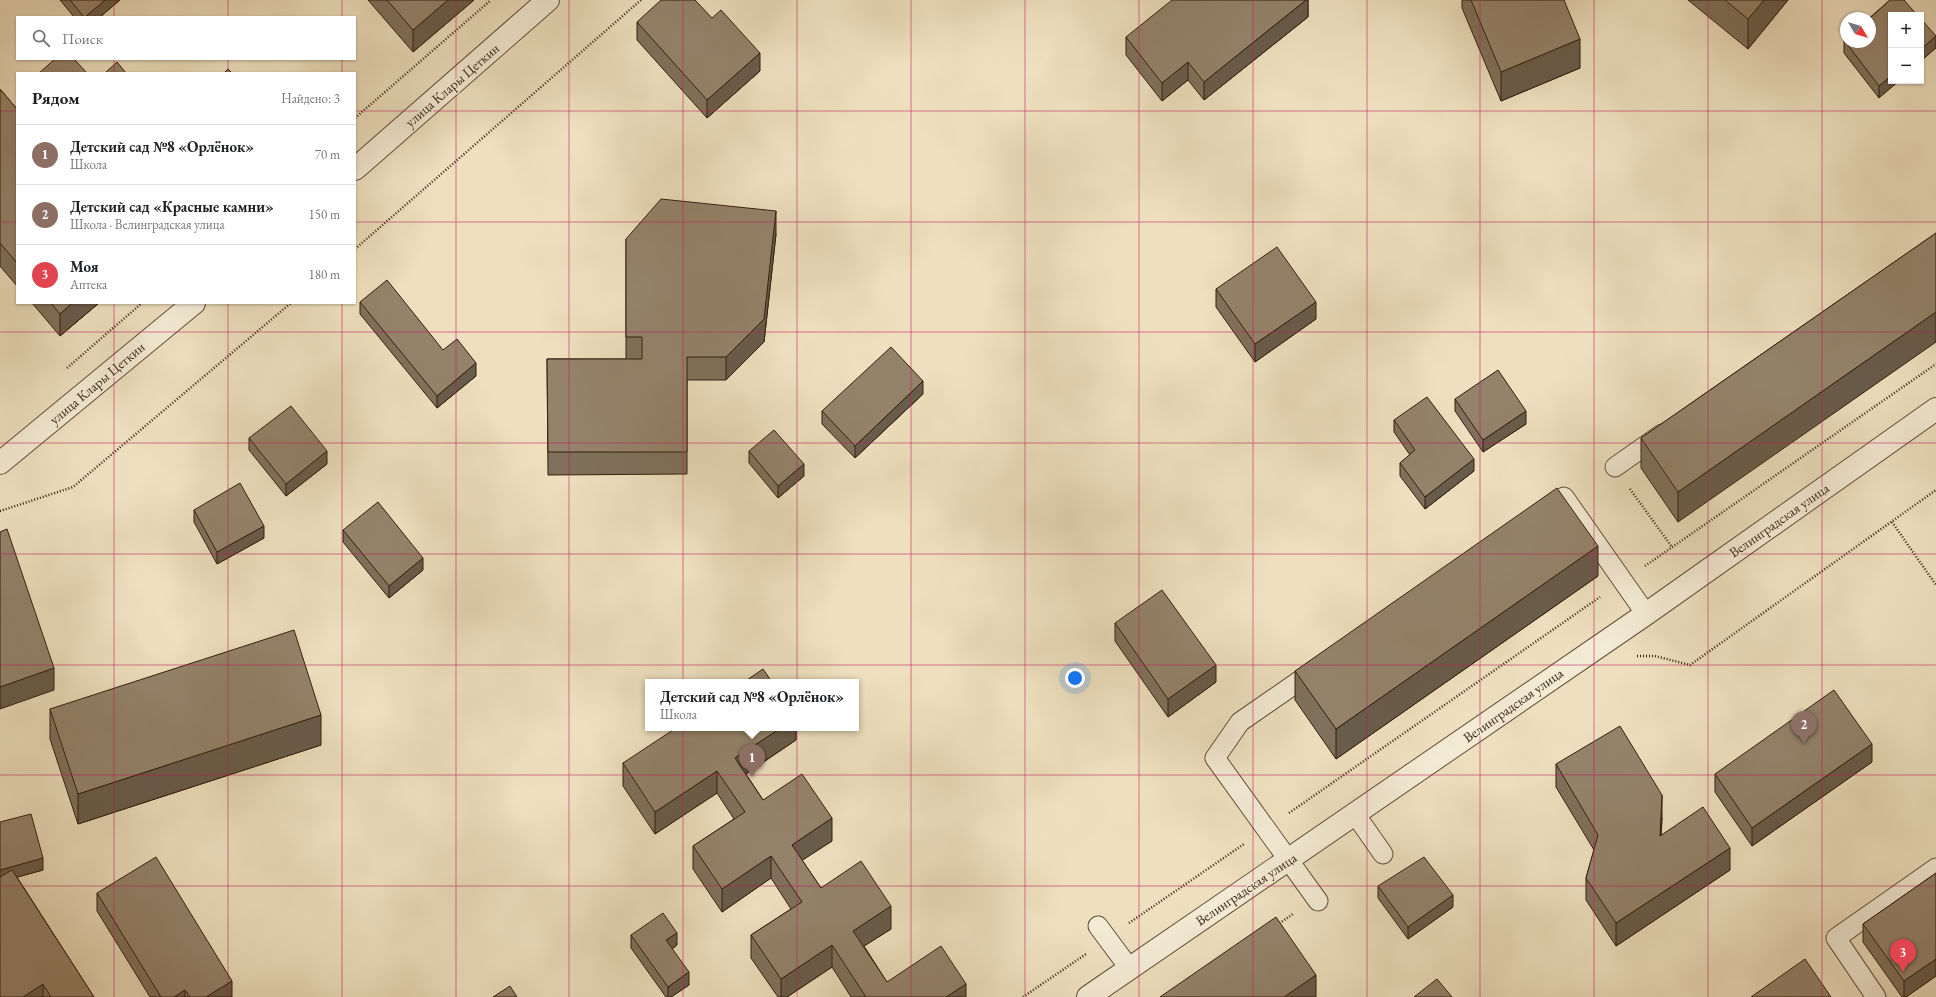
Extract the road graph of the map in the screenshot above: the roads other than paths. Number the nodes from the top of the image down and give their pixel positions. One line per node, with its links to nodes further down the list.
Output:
1 (548, 0): 2 (street, улица Клары Цеткин)
2 (356, 169)
3 (193, 304): 6 (street, улица Клары Цеткин)
4 (1936, 409): 9 (street, Велинградская улица)
5 (1674, 426): 7 (lane)
6 (0, 463)
7 (1615, 467)
8 (1525, 524): 9 (lane)
9 (1646, 614): 11 (street, Велинградская улица)
10 (1331, 659): 13 (lane)
11 (1355, 814): 12 (lane); 13 (street, Велинградская улица)
12 (1383, 854)
13 (1289, 860): 15 (lane); 17 (street, Велинградская улица)
14 (1936, 868): 19 (lane)
15 (1318, 902)
16 (1103, 932): 17 (lane)
17 (1130, 969): 18 (street, Велинградская улица)
18 (1088, 997)
19 (1876, 997)

